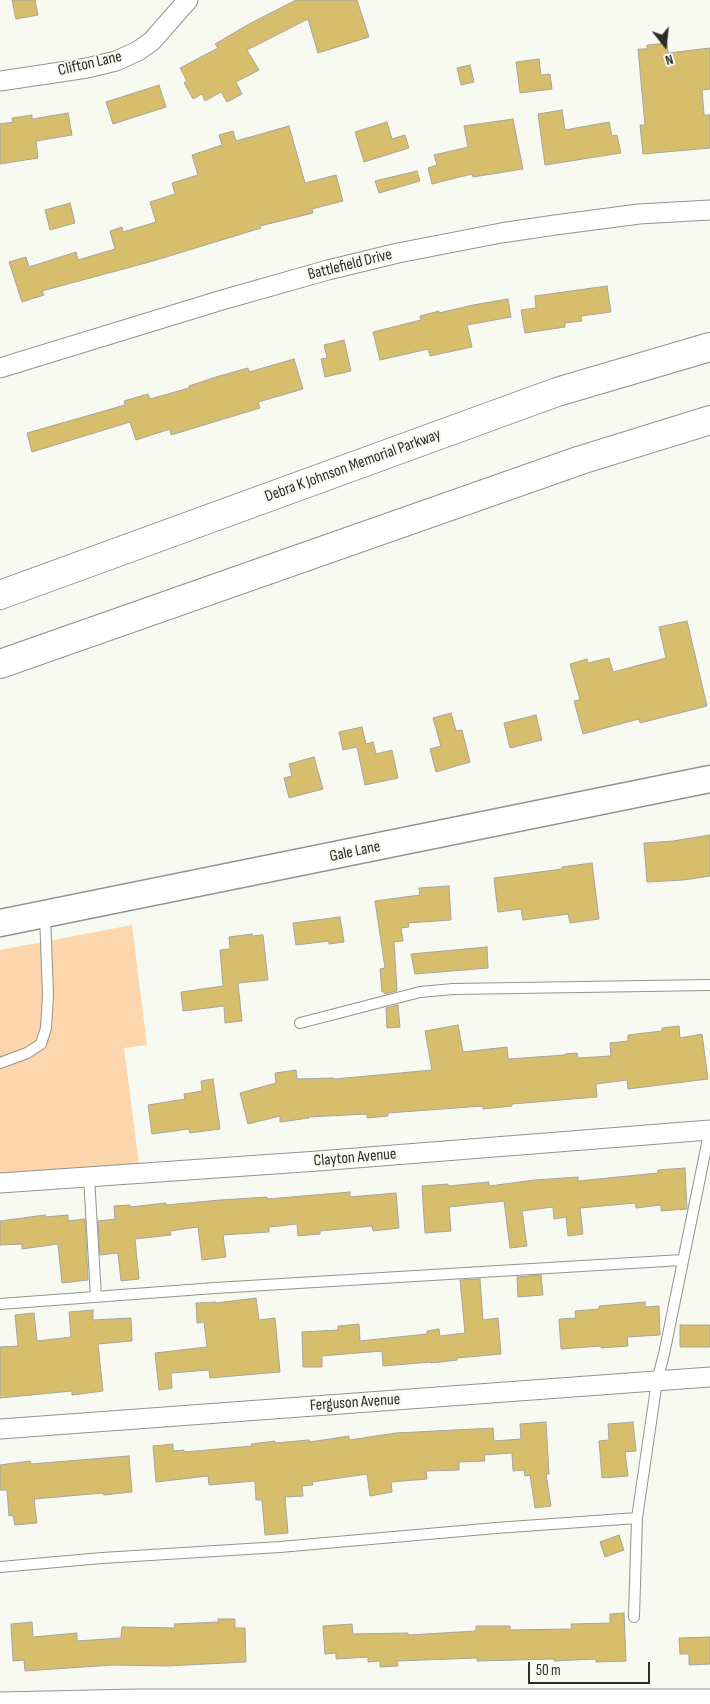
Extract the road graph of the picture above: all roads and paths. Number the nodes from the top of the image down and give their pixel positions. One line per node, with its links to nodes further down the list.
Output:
1 (188, 0): 2 (street, Clifton Lane)
2 (0, 81)
3 (710, 210): 5 (street, Battlefield Drive)
4 (710, 347): 7 (highway, Debra K Johnson Memorial Parkway)
5 (0, 368)
6 (710, 420): 8 (highway)
7 (0, 595)
8 (0, 664)
9 (710, 779): 10 (street, Gale Lane)
10 (44, 914): 11 (street, Gale Lane); 14 (lane)
11 (0, 923)
12 (710, 985): 13 (lane)
13 (300, 1023)
14 (0, 1063)
15 (710, 1130): 16 (street, Clayton Avenue); 18 (lane)
16 (89, 1177): 17 (street, Clayton Avenue); 19 (lane)
17 (0, 1184)
18 (682, 1260): 19 (lane); 22 (lane)
19 (96, 1297): 20 (lane)
20 (0, 1304)
21 (710, 1377): 22 (street, Ferguson Avenue)
22 (657, 1381): 23 (street, Ferguson Avenue); 24 (lane)
23 (0, 1429)
24 (637, 1518): 25 (lane); 26 (lane)
25 (0, 1567)
26 (634, 1617)
27 (710, 1699): 28 (street)
28 (0, 1702)

